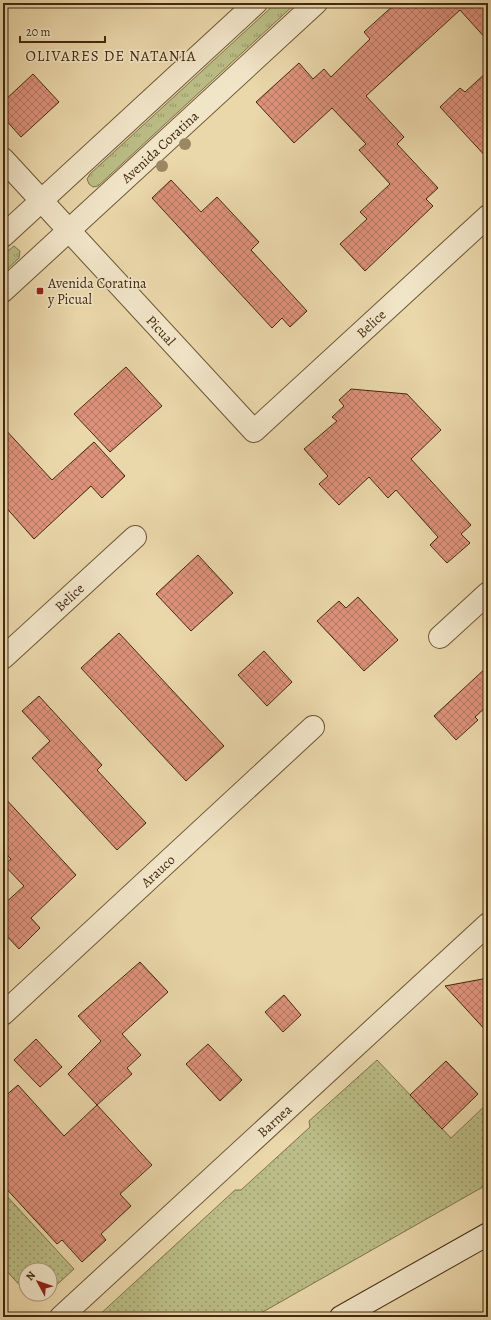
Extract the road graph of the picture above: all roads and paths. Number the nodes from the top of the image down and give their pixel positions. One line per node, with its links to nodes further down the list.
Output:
1 (256, 3): 4 (street)
2 (316, 3): 6 (street, Avenida Coratina)
3 (3, 159): 4 (street, Picual)
4 (41, 201): 6 (street, Picual); 7 (street)
5 (488, 216): 9 (street, Belice)
6 (68, 231): 8 (street, Avenida Coratina); 9 (street, Picual)
7 (3, 236)
8 (3, 291)
9 (254, 431)
10 (135, 537): 13 (street, Belice)
11 (488, 593): 12 (street)
12 (440, 637)
13 (3, 658)
14 (313, 727): 16 (street, Arauco)
15 (488, 924): 18 (street, Barnea)
16 (3, 1014)
17 (488, 1234): 19 (street)
18 (61, 1317)
19 (341, 1317)

